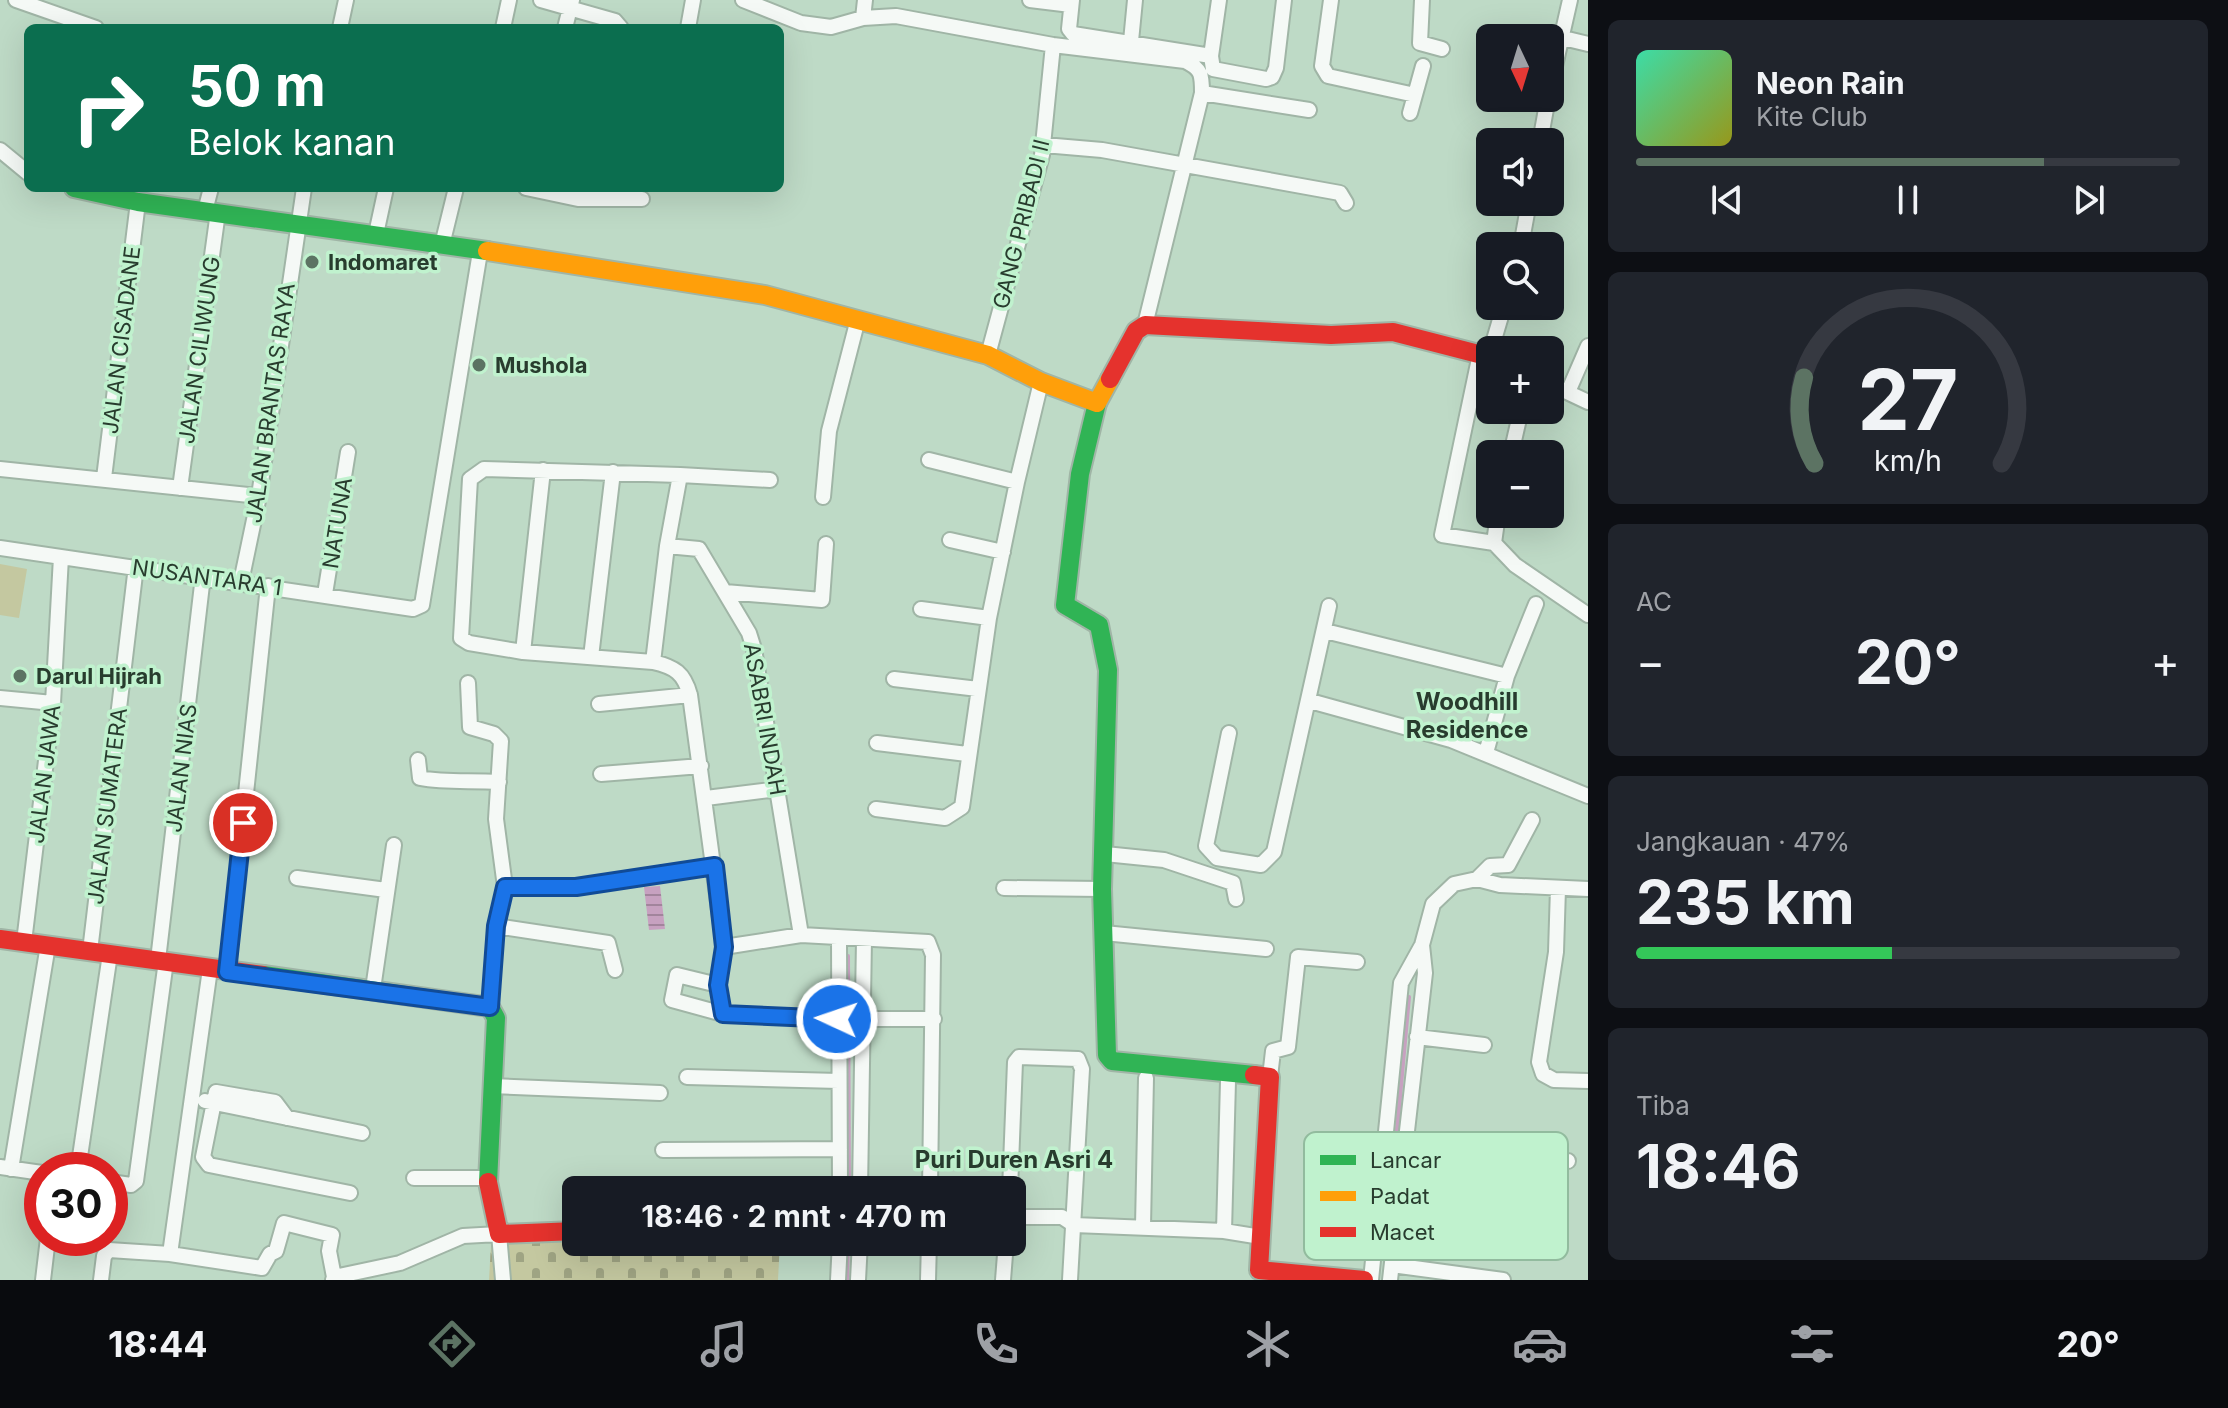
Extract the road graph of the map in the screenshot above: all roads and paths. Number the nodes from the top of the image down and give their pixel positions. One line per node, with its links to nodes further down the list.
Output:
1 (16, 0): 18 (street)
2 (346, 0): 19 (street)
3 (509, 0): 20 (street)
4 (541, 0): 16 (street)
5 (693, 0): 23 (street)
6 (743, 0): 17 (street)
7 (865, 0): 17 (street)
8 (1030, 0): 15 (street)
9 (1135, 0): 26 (street)
10 (1219, 0): 30 (street)
11 (1284, 0): 30 (street)
12 (1331, 0): 33 (street)
13 (1422, 0): 29 (street)
14 (1570, 0): 24 (street)
15 (1072, 3): 26 (street)
16 (571, 4): 21 (street); 22 (street)
17 (863, 18): 28 (street)
18 (68, 24)
19 (341, 24)
20 (504, 24)
21 (566, 24)
22 (618, 24)
23 (689, 24)
24 (1563, 24)
25 (1564, 38): 27 (street)
26 (1131, 41): 30 (street)
27 (1588, 44)
28 (1053, 45): 30 (street); 36 (street, GANG PRIBADI II)
29 (1442, 49)
30 (1208, 64): 32 (street)
31 (1423, 66): 33 (street)
32 (1202, 93): 34 (street); 38 (street)
33 (1415, 95): 35 (street)
34 (1309, 110)
35 (1410, 113)
36 (1044, 145): 38 (street); 58 (street, GANG PRIBADI II)
37 (0, 150): 39 (street)
38 (1185, 164): 48 (street); 55 (street)
39 (24, 170)
40 (211, 192): 49 (street, JALAN CILIWUNG)
41 (303, 192): 50 (street, JALAN BRANTAS RAYA)
42 (385, 192): 51 (street)
43 (455, 192): 52 (street)
44 (110, 193): 47 (street)
45 (579, 193): 46 (street)
46 (642, 199)
47 (138, 202): 49 (street); 71 (street, JALAN CISADANE)
48 (1346, 203)
49 (211, 212): 50 (street); 74 (street, JALAN CILIWUNG)
50 (296, 224): 51 (street); 75 (street, JALAN BRANTAS RAYA)
51 (376, 234): 52 (street)
52 (442, 245): 53 (street)
53 (480, 252): 54 (street); 90 (street, NUSANTARA 1)
54 (858, 319): 58 (street); 76 (street)
55 (1145, 325): 57 (street); 64 (street)
56 (1588, 346): 61 (street)
57 (1476, 351)
58 (988, 355): 59 (street)
59 (1041, 382): 64 (street); 73 (street)
60 (1564, 390): 61 (street)
61 (1568, 392): 63 (street)
62 (1476, 401): 78 (street)
63 (1588, 402)
64 (1097, 403): 123 (street)
65 (348, 452): 90 (street, NATUNA)
66 (929, 460): 73 (street)
67 (0, 469): 71 (street)
68 (543, 470): 69 (street); 97 (street); 97 (street)
69 (613, 472): 70 (street); 98 (street)
70 (680, 475): 72 (street); 81 (street)
71 (104, 478): 74 (street)
72 (770, 480)
73 (1017, 482): 83 (street)
74 (180, 488): 75 (street)
75 (259, 496): 87 (street, JALAN BRANTAS RAYA)
76 (823, 497)
77 (1496, 528): 78 (street)
78 (1494, 538): 94 (street)
79 (950, 540): 83 (street)
80 (826, 544): 89 (street)
81 (667, 546): 89 (street, ASABRI INDAH); 99 (street)
82 (0, 548): 84 (street, NUSANTARA 1)
83 (1003, 552): 95 (street)
84 (61, 557): 85 (street, NUSANTARA 1); 107 (street, JALAN JAWA)
85 (136, 566): 86 (street, NUSANTARA 1); 145 (street, JALAN SUMATERA)
86 (203, 576): 87 (street, NUSANTARA 1); 147 (street, JALAN NIAS)
87 (241, 582): 88 (street, NUSANTARA 1)
88 (268, 586): 90 (street, NUSANTARA 1); 149 (street)
89 (725, 592): 117 (street, ASABRI INDAH)
90 (325, 594)
91 (1536, 604): 100 (street)
92 (1329, 606): 96 (street)
93 (921, 609): 95 (street)
94 (1588, 615)
95 (989, 618): 103 (street)
96 (1325, 631): 100 (street); 106 (street)
97 (523, 652): 98 (street)
98 (591, 657): 99 (street)
99 (653, 662): 104 (street)
100 (1507, 676): 111 (street)
101 (894, 679): 103 (street)
102 (468, 683): 116 (street)
103 (978, 689): 112 (street)
104 (690, 695): 108 (street); 114 (street)
105 (0, 698): 107 (street)
106 (1310, 701): 109 (street); 111 (street)
107 (53, 703): 140 (street, JALAN JAWA)
108 (599, 704)
109 (1229, 733)
110 (877, 743): 112 (street)
111 (1486, 753): 118 (street)
112 (967, 754): 120 (street)
113 (418, 760): 116 (street)
114 (701, 766): 115 (street); 119 (street)
115 (601, 774)
116 (499, 782): 127 (street)
117 (778, 789): 119 (street); 136 (street, ASABRI INDAH)
118 (1588, 796)
119 (706, 798): 124 (street)
120 (876, 809)
121 (1532, 820): 126 (street)
122 (394, 845): 132 (street)
123 (1105, 854): 130 (street); 133 (street)
124 (715, 866): 127 (street); 143 (street)
125 (297, 878): 132 (street)
126 (1477, 879): 129 (street); 142 (street)
127 (505, 887): 134 (street)
128 (1004, 888): 130 (street)
129 (1558, 888): 131 (street); 165 (street)
130 (1102, 889): 135 (street)
131 (1588, 889)
132 (386, 890): 152 (street)
133 (1236, 899)
134 (496, 926): 150 (street); 153 (street)
135 (1104, 933): 144 (street); 161 (street)
136 (801, 935): 137 (street); 143 (street)
137 (839, 938): 139 (street); 155 (street)
138 (0, 939): 140 (street)
139 (864, 939): 156 (street); 157 (street)
140 (24, 942): 141 (street)
141 (48, 945): 145 (street); 176 (street)
142 (1422, 945): 158 (street); 170 (street)
143 (724, 947): 151 (street)
144 (1266, 949)
145 (90, 951): 146 (street)
146 (110, 954): 147 (street); 175 (street)
147 (162, 960): 149 (street); 183 (street, JALAN NIAS)
148 (1357, 962): 161 (street)
149 (218, 970): 152 (street); 168 (street)
150 (615, 970)
151 (718, 985): 154 (street); 154 (street)
152 (373, 989): 153 (street)
153 (490, 1007): 166 (street)
154 (723, 1014): 155 (street)
155 (837, 1019): 163 (street)
156 (865, 1019): 157 (street); 178 (street)
157 (934, 1019): 179 (street)
158 (1417, 1037): 159 (street); 171 (street)
159 (1484, 1045)
160 (687, 1077): 163 (street)
161 (1270, 1077): 191 (street)
162 (1146, 1078): 187 (street)
163 (839, 1081): 173 (street)
164 (1228, 1081): 188 (street)
165 (1588, 1081)
166 (492, 1086): 167 (street); 182 (street)
167 (660, 1093)
168 (193, 1098): 169 (street); 192 (street)
169 (214, 1103): 172 (street); 184 (street)
170 (1386, 1132)
171 (1407, 1132)
172 (362, 1133)
173 (840, 1149): 174 (street); 177 (street)
174 (663, 1150)
175 (81, 1152)
176 (5, 1168)
177 (840, 1176)
178 (860, 1176)
179 (930, 1176)
180 (1011, 1176): 186 (street)
181 (414, 1178): 182 (street)
182 (487, 1178): 190 (street)
183 (128, 1183)
184 (350, 1193)
185 (1026, 1217): 186 (street)
186 (1074, 1225): 187 (street); 209 (street)
187 (1143, 1226): 188 (street)
188 (1224, 1231): 191 (street)
189 (562, 1232): 190 (street)
190 (499, 1234): 201 (street); 204 (street)
191 (1261, 1237): 200 (street)
192 (170, 1254): 201 (street); 203 (street)
193 (46, 1256): 202 (street)
194 (839, 1256): 205 (street)
195 (859, 1256): 206 (street)
196 (929, 1256): 207 (street)
197 (1005, 1256): 208 (street)
198 (1373, 1260): 211 (street)
199 (1391, 1273): 212 (street)
200 (1272, 1277): 210 (street)
201 (334, 1278)
202 (43, 1280)
203 (101, 1280)
204 (503, 1280)
205 (838, 1280)
206 (858, 1280)
207 (928, 1280)
208 (1003, 1280)
209 (1070, 1280)
210 (1364, 1280)
211 (1371, 1280)
212 (1503, 1280)

